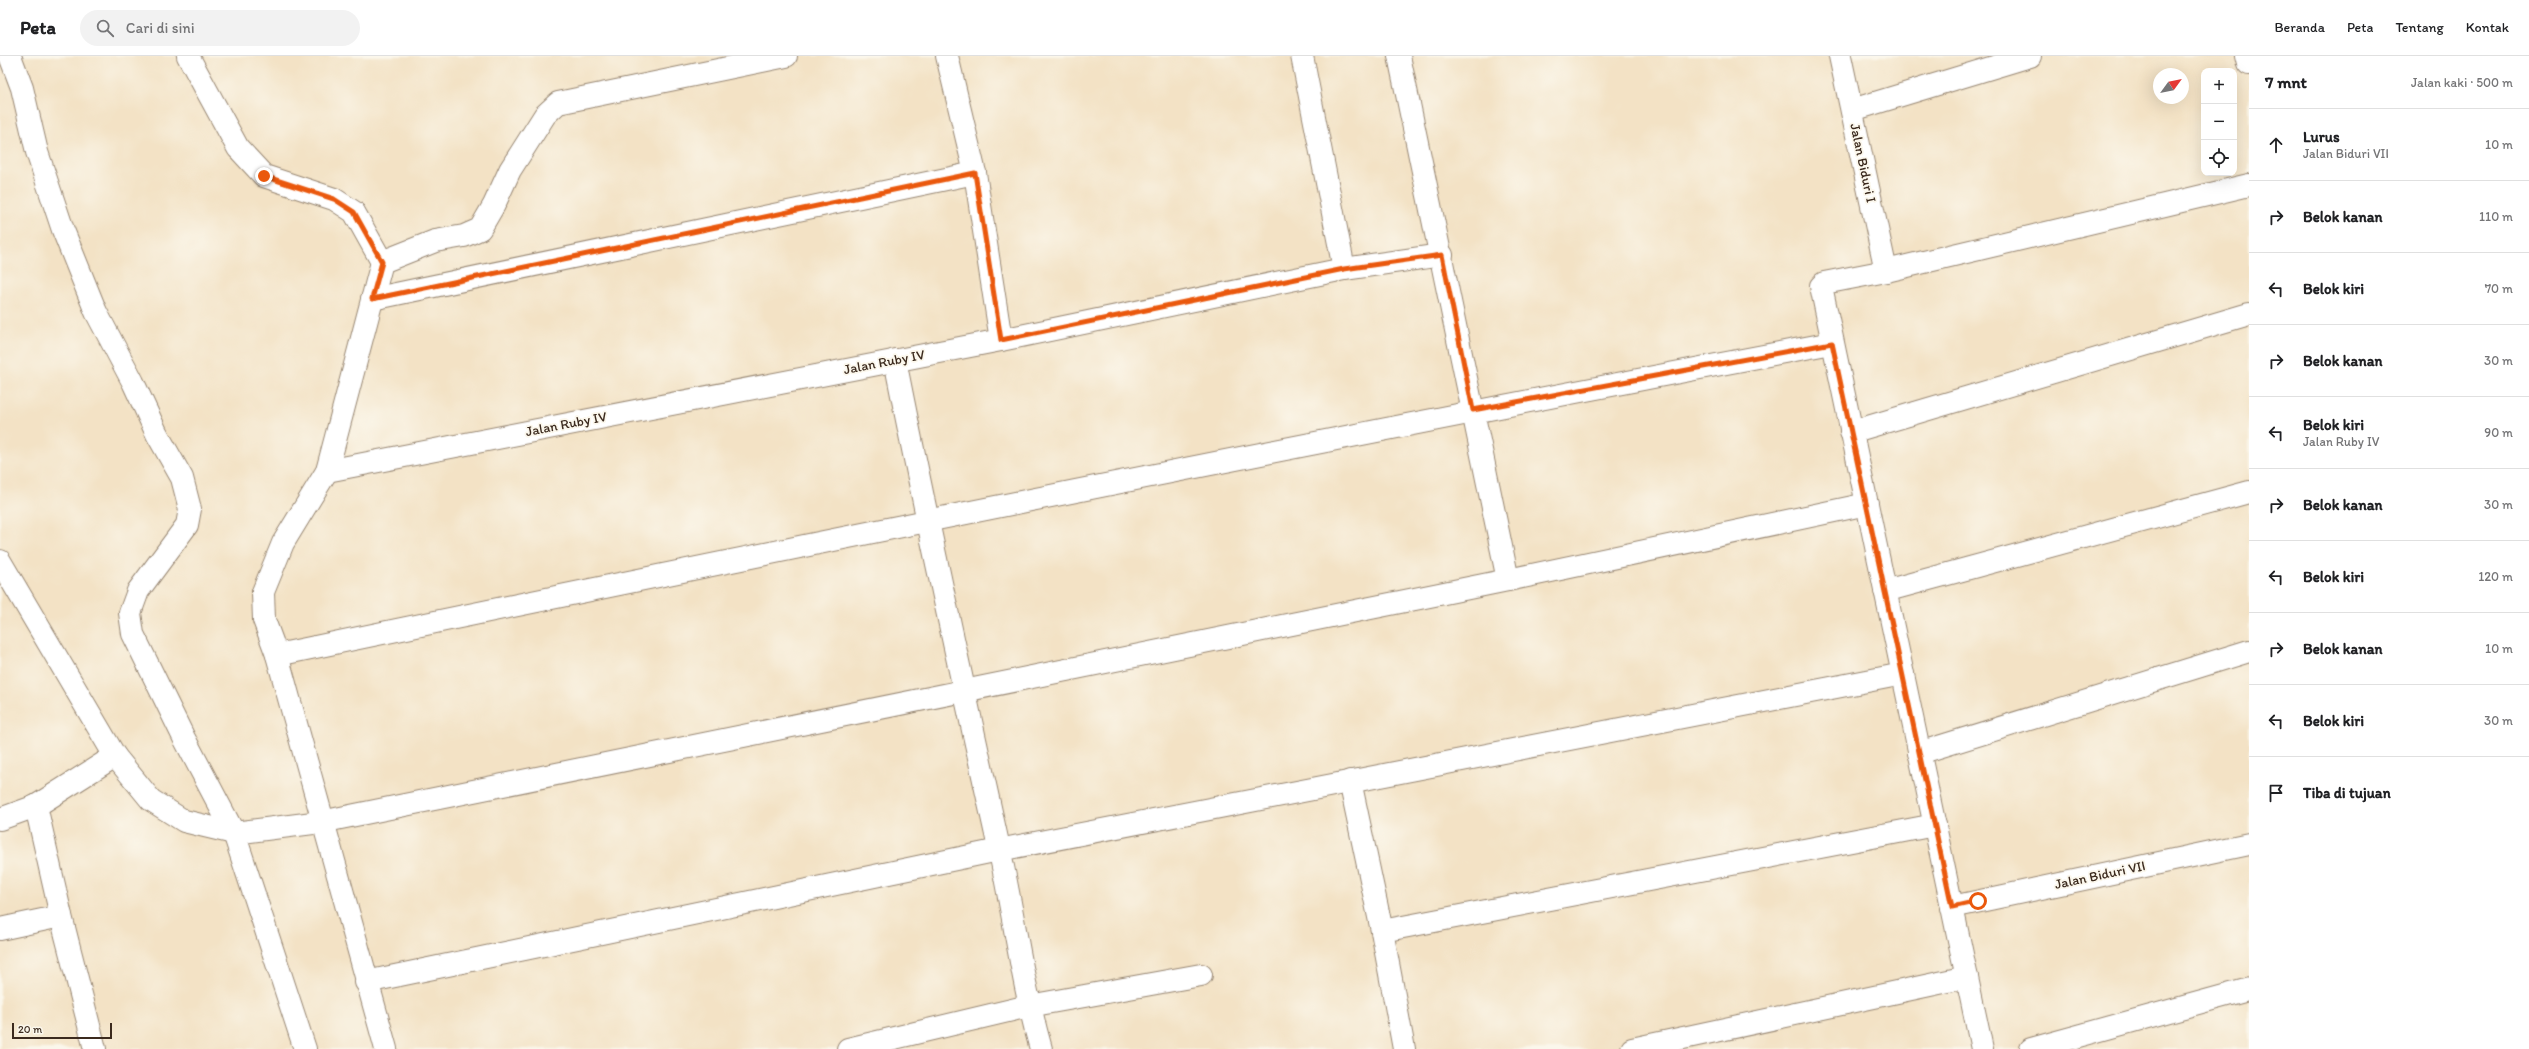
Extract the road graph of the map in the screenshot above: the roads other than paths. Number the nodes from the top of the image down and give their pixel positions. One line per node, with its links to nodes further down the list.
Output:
1 (10, 56): 43 (street)
2 (188, 56): 15 (street)
3 (786, 56): 15 (street)
4 (947, 56): 12 (street)
5 (1302, 56): 16 (street)
6 (1399, 56): 14 (street)
7 (1840, 56): 11 (street, Jalan Biduri I)
8 (2030, 56): 11 (street)
9 (2247, 56): 10 (street)
10 (2249, 64)
11 (1852, 110): 17 (street, Jalan Biduri I)
12 (975, 173): 18 (street); 20 (street)
13 (2249, 185): 17 (street)
14 (1442, 255): 16 (street, Jalan Ruby IV); 23 (street)
15 (382, 262): 18 (street)
16 (1344, 269): 20 (street, Jalan Ruby IV)
17 (1886, 271): 21 (street)
18 (372, 299): 25 (street)
19 (2249, 314): 24 (street)
20 (1001, 340): 22 (street, Jalan Ruby IV)
21 (1832, 343): 23 (street); 24 (street)
22 (895, 360): 25 (street, Jalan Ruby IV); 28 (street)
23 (1473, 410): 28 (street); 30 (street)
24 (1851, 432): 27 (street)
25 (327, 471): 33 (street)
26 (2249, 492): 31 (street)
27 (1867, 504): 30 (street); 31 (street)
28 (926, 519): 33 (street); 35 (street)
29 (0, 561): 37 (street)
30 (1508, 580): 35 (street)
31 (1885, 591): 34 (street)
32 (2249, 651): 36 (street)
33 (277, 655): 41 (street)
34 (1903, 674): 36 (street); 38 (street)
35 (963, 691): 41 (street); 45 (street)
36 (1919, 753): 42 (street)
37 (115, 756): 39 (street); 43 (street)
38 (1350, 781): 45 (street); 49 (street)
39 (36, 806): 40 (street); 47 (street)
40 (0, 819)
41 (321, 822): 43 (street); 52 (street)
42 (1935, 825): 46 (street); 49 (street)
43 (234, 833): 56 (street)
44 (2249, 844): 46 (street, Jalan Biduri VII)
45 (999, 850): 52 (street); 54 (street)
46 (1952, 907): 51 (street)
47 (61, 916): 48 (street); 55 (street)
48 (0, 929)
49 (1382, 932): 60 (street)
50 (1201, 975): 54 (street)
51 (1967, 977): 61 (street); 62 (street)
52 (366, 982): 57 (street)
53 (2249, 988): 63 (street)
54 (1028, 1006): 58 (street); 59 (street)
55 (95, 1049)
56 (305, 1049)
57 (386, 1049)
58 (848, 1049)
59 (1041, 1049)
60 (1404, 1049)
61 (1632, 1049)
62 (1982, 1049)
63 (2031, 1049)

